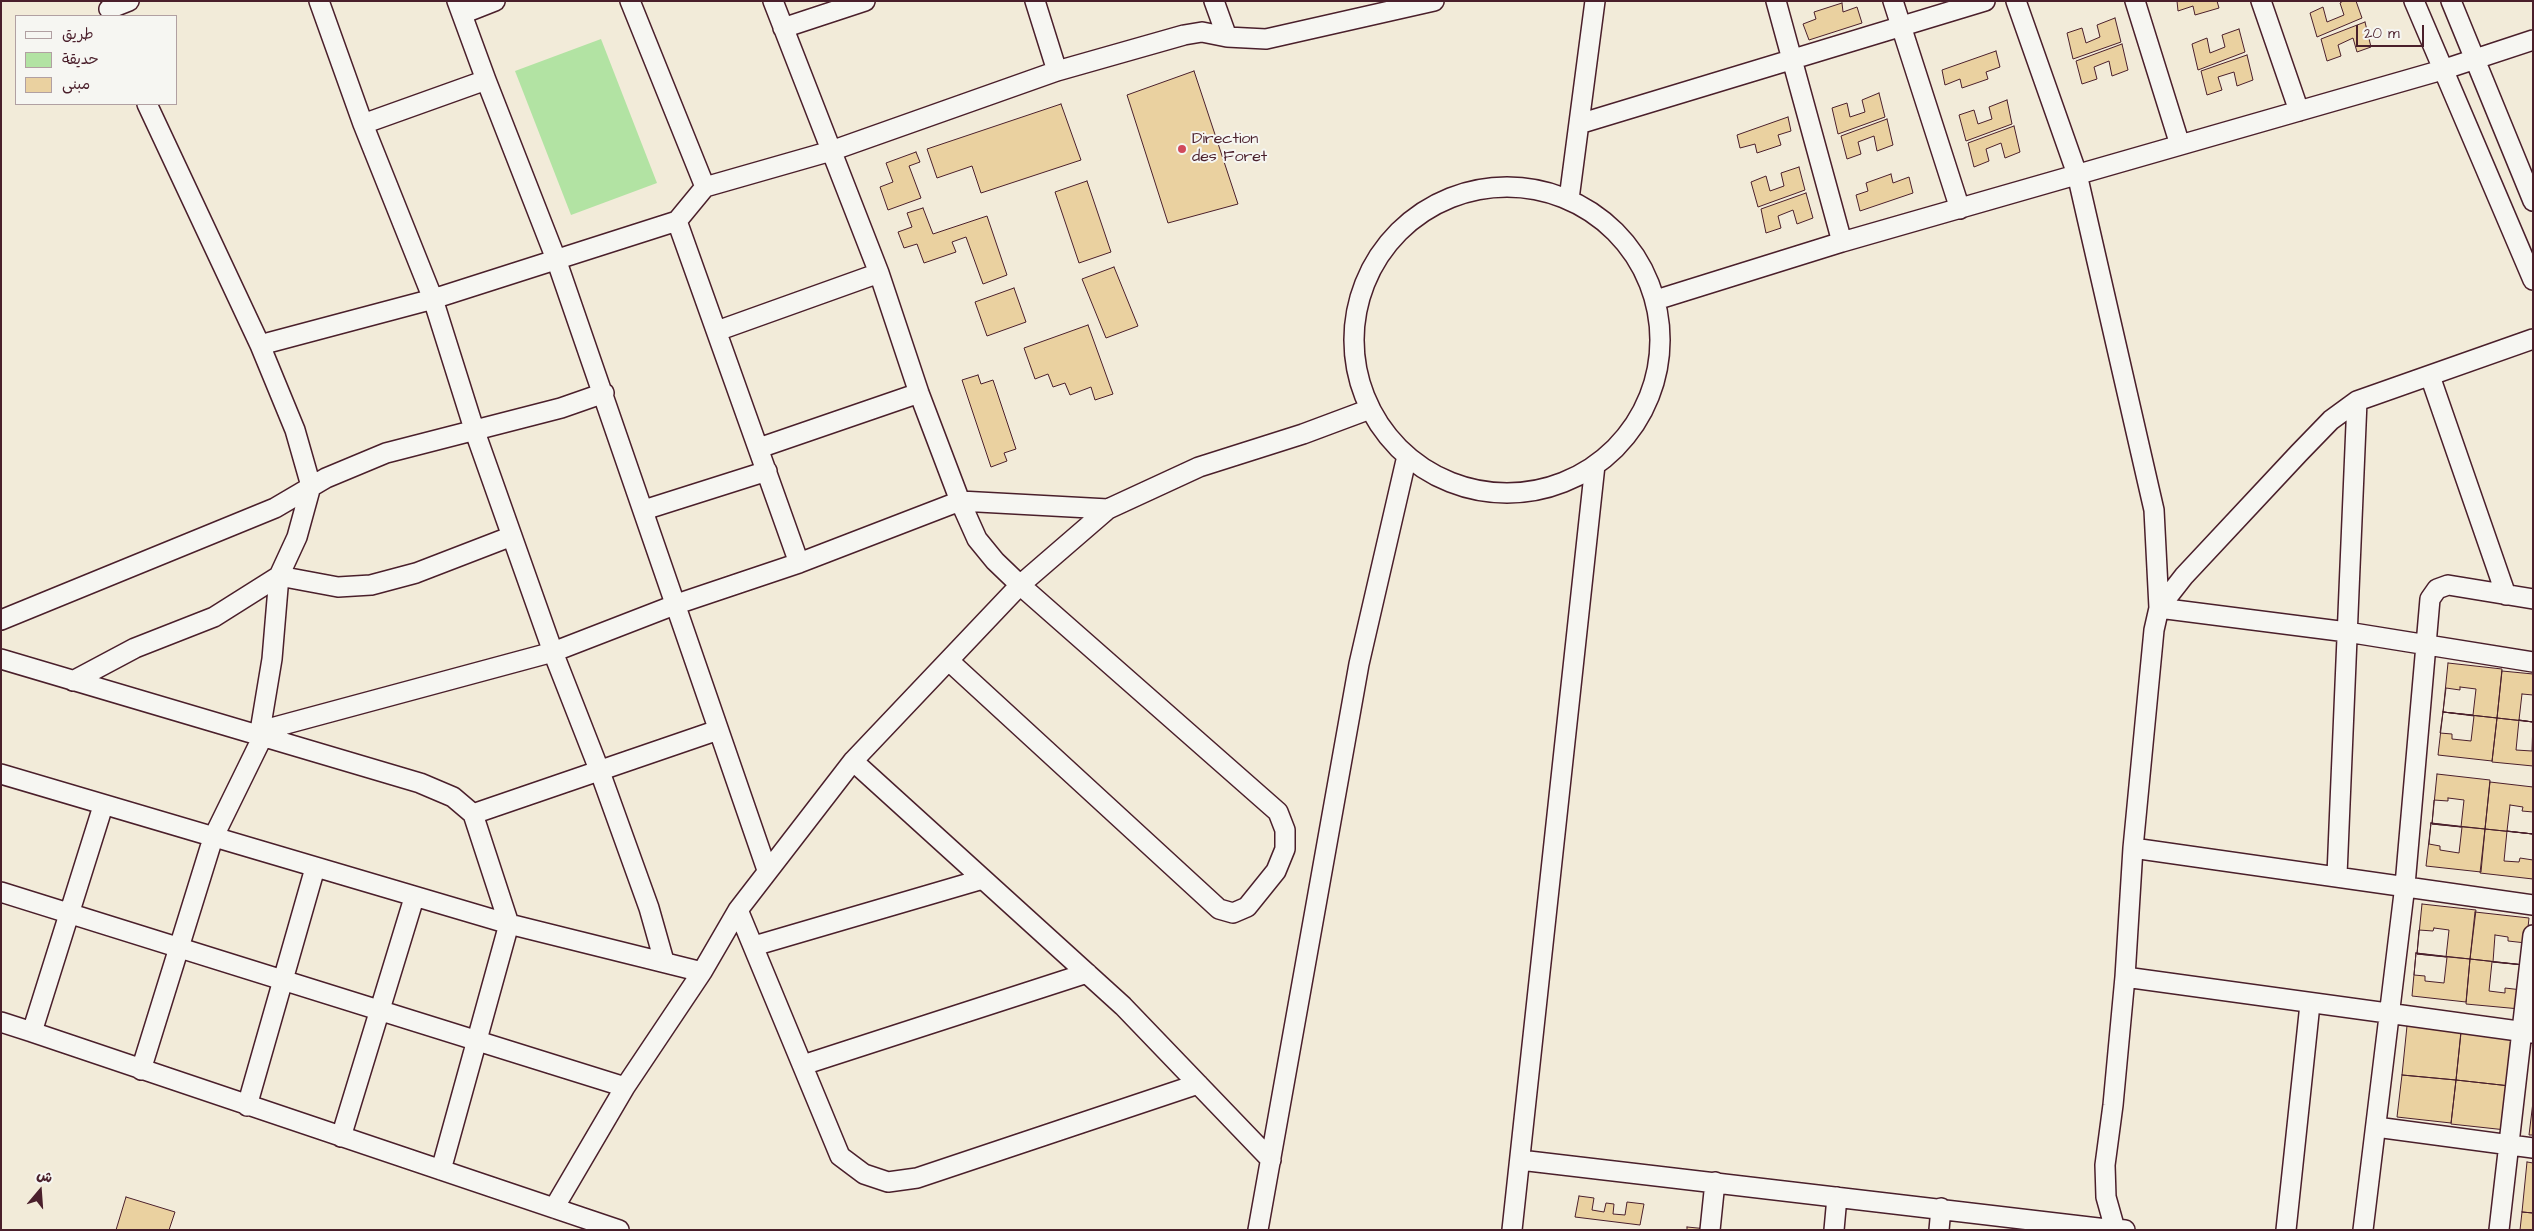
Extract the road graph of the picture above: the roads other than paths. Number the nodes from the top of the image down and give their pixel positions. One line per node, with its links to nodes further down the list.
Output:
1 (129, 1): 20 (street)
2 (319, 1): 32 (street)
3 (495, 1): 19 (street)
4 (630, 1): 37 (street)
5 (773, 1): 22 (street)
6 (865, 1): 22 (street)
7 (1035, 1): 28 (street)
8 (1214, 1): 23 (street)
9 (1434, 1): 23 (street)
10 (1595, 1): 33 (street)
11 (1776, 1): 26 (street)
12 (1893, 1): 21 (street)
13 (1985, 1): 21 (street)
14 (2016, 1): 36 (street)
15 (2135, 1): 34 (street)
16 (2261, 1): 31 (street)
17 (2414, 1): 27 (street)
18 (2450, 1): 25 (street)
19 (459, 7): 29 (street)
20 (108, 9)
21 (1902, 25): 26 (street); 40 (street)
22 (783, 28): 35 (street)
23 (1227, 37): 28 (street)
24 (2533, 40): 25 (street)
25 (2474, 58): 27 (street); 39 (street)
26 (1791, 61): 33 (street); 42 (street)
27 (2442, 70): 31 (street); 45 (street)
28 (1057, 71): 35 (street)
29 (486, 80): 32 (street); 43 (street)
30 (147, 105): 50 (street)
31 (2299, 111): 34 (street)
32 (363, 124): 46 (street)
33 (1579, 124): 38 (street)
34 (2180, 145): 36 (street)
35 (831, 152): 37 (street); 44 (street)
36 (2077, 174): 40 (street); 72 (street)
37 (705, 187): 41 (street)
38 (1570, 199): 47 (street); 55 (street)
39 (2533, 201)
40 (1960, 209): 42 (street)
41 (678, 221): 43 (street); 48 (street)
42 (1842, 242): 47 (street)
43 (556, 259): 46 (street); 52 (street)
44 (879, 273): 48 (street); 53 (street)
45 (2533, 280)
46 (433, 299): 50 (street); 56 (street)
47 (1656, 300): 59 (street)
48 (717, 331): 57 (street)
49 (2533, 339): 51 (street)
50 (260, 345): 61 (street)
51 (2430, 376): 54 (street); 69 (street)
52 (604, 393): 56 (street); 64 (street)
53 (919, 393): 57 (street); 62 (street)
54 (2357, 401): 72 (street); 74 (street)
55 (1370, 409): 58 (street); 63 (street)
56 (474, 429): 61 (street); 65 (street)
57 (759, 448): 60 (street)
58 (1407, 456): 59 (street); 125 (street)
59 (1595, 465): 126 (street)
60 (767, 471): 64 (street); 66 (street)
61 (311, 486): 67 (street); 73 (street)
62 (960, 501): 63 (street); 66 (street); 68 (street)
63 (1108, 509): 68 (street)
64 (644, 510): 71 (street)
65 (512, 536): 67 (street); 76 (street)
66 (799, 563): 71 (street)
67 (278, 576): 80 (street); 82 (street)
68 (1020, 585): 78 (street); 78 (street)
69 (2506, 594): 70 (street); 75 (street)
70 (2533, 599)
71 (677, 604): 76 (street); 81 (street)
72 (2159, 608): 74 (street); 89 (street)
73 (1, 620)
74 (2347, 632): 75 (street); 92 (street)
75 (2426, 647): 79 (street); 94 (street)
76 (553, 652): 82 (street); 84 (street)
77 (1, 659): 80 (street)
78 (949, 661): 83 (street)
79 (2533, 662)
80 (73, 681): 82 (street)
81 (718, 730): 84 (street); 91 (street)
82 (261, 734): 87 (street); 88 (street)
83 (853, 761): 91 (street); 93 (street)
84 (600, 772): 87 (street); 104 (street)
85 (1, 774): 86 (street)
86 (103, 806): 88 (street); 99 (street)
87 (473, 814): 100 (street)
88 (213, 838): 90 (street); 103 (street)
89 (2133, 848): 92 (street); 107 (street)
90 (315, 868): 96 (street); 108 (street)
91 (767, 870): 98 (street)
92 (2337, 876): 94 (street)
93 (983, 879): 102 (street); 106 (street)
94 (2405, 885): 97 (street); 111 (street)
95 (1, 892): 99 (street)
96 (414, 898): 100 (street); 110 (street)
97 (2533, 905)
98 (738, 910): 102 (street); 105 (street)
99 (70, 914): 103 (street); 113 (street)
100 (509, 924): 104 (street); 115 (street)
101 (2533, 934): 114 (street)
102 (754, 946): 116 (street)
103 (179, 948): 108 (street); 117 (street)
104 (664, 961): 105 (street)
105 (702, 972): 119 (street)
106 (1087, 973): 116 (street); 118 (street)
107 (2125, 977): 109 (street); 133 (street)
108 (282, 980): 110 (street); 120 (street)
109 (2310, 1004): 111 (street); 140 (street)
110 (380, 1011): 115 (street); 122 (street)
111 (2389, 1014): 114 (street); 121 (street)
112 (1, 1022): 113 (street)
113 (32, 1032): 117 (street)
114 (2527, 1032): 123 (street)
115 (477, 1041): 119 (street); 127 (street)
116 (802, 1065): 118 (street)
117 (141, 1070): 120 (street)
118 (1198, 1084): 125 (street)
119 (625, 1087): 130 (street)
120 (247, 1106): 122 (street)
121 (2376, 1127): 123 (street); 141 (street)
122 (342, 1137): 127 (street)
123 (2509, 1145): 124 (street); 142 (street)
124 (2533, 1148)
125 (1271, 1160): 135 (street)
126 (1520, 1160): 128 (street); 136 (street)
127 (441, 1170): 130 (street)
128 (1715, 1182): 129 (street); 137 (street)
129 (1837, 1197): 131 (street); 138 (street)
130 (554, 1208): 134 (street)
131 (1941, 1208): 132 (street); 139 (street)
132 (2055, 1226): 133 (street)
133 (2118, 1229)
134 (619, 1230)
135 (1258, 1230)
136 (1512, 1230)
137 (1710, 1230)
138 (1834, 1230)
139 (1939, 1230)
140 (2286, 1230)
141 (2363, 1230)
142 (2499, 1230)

